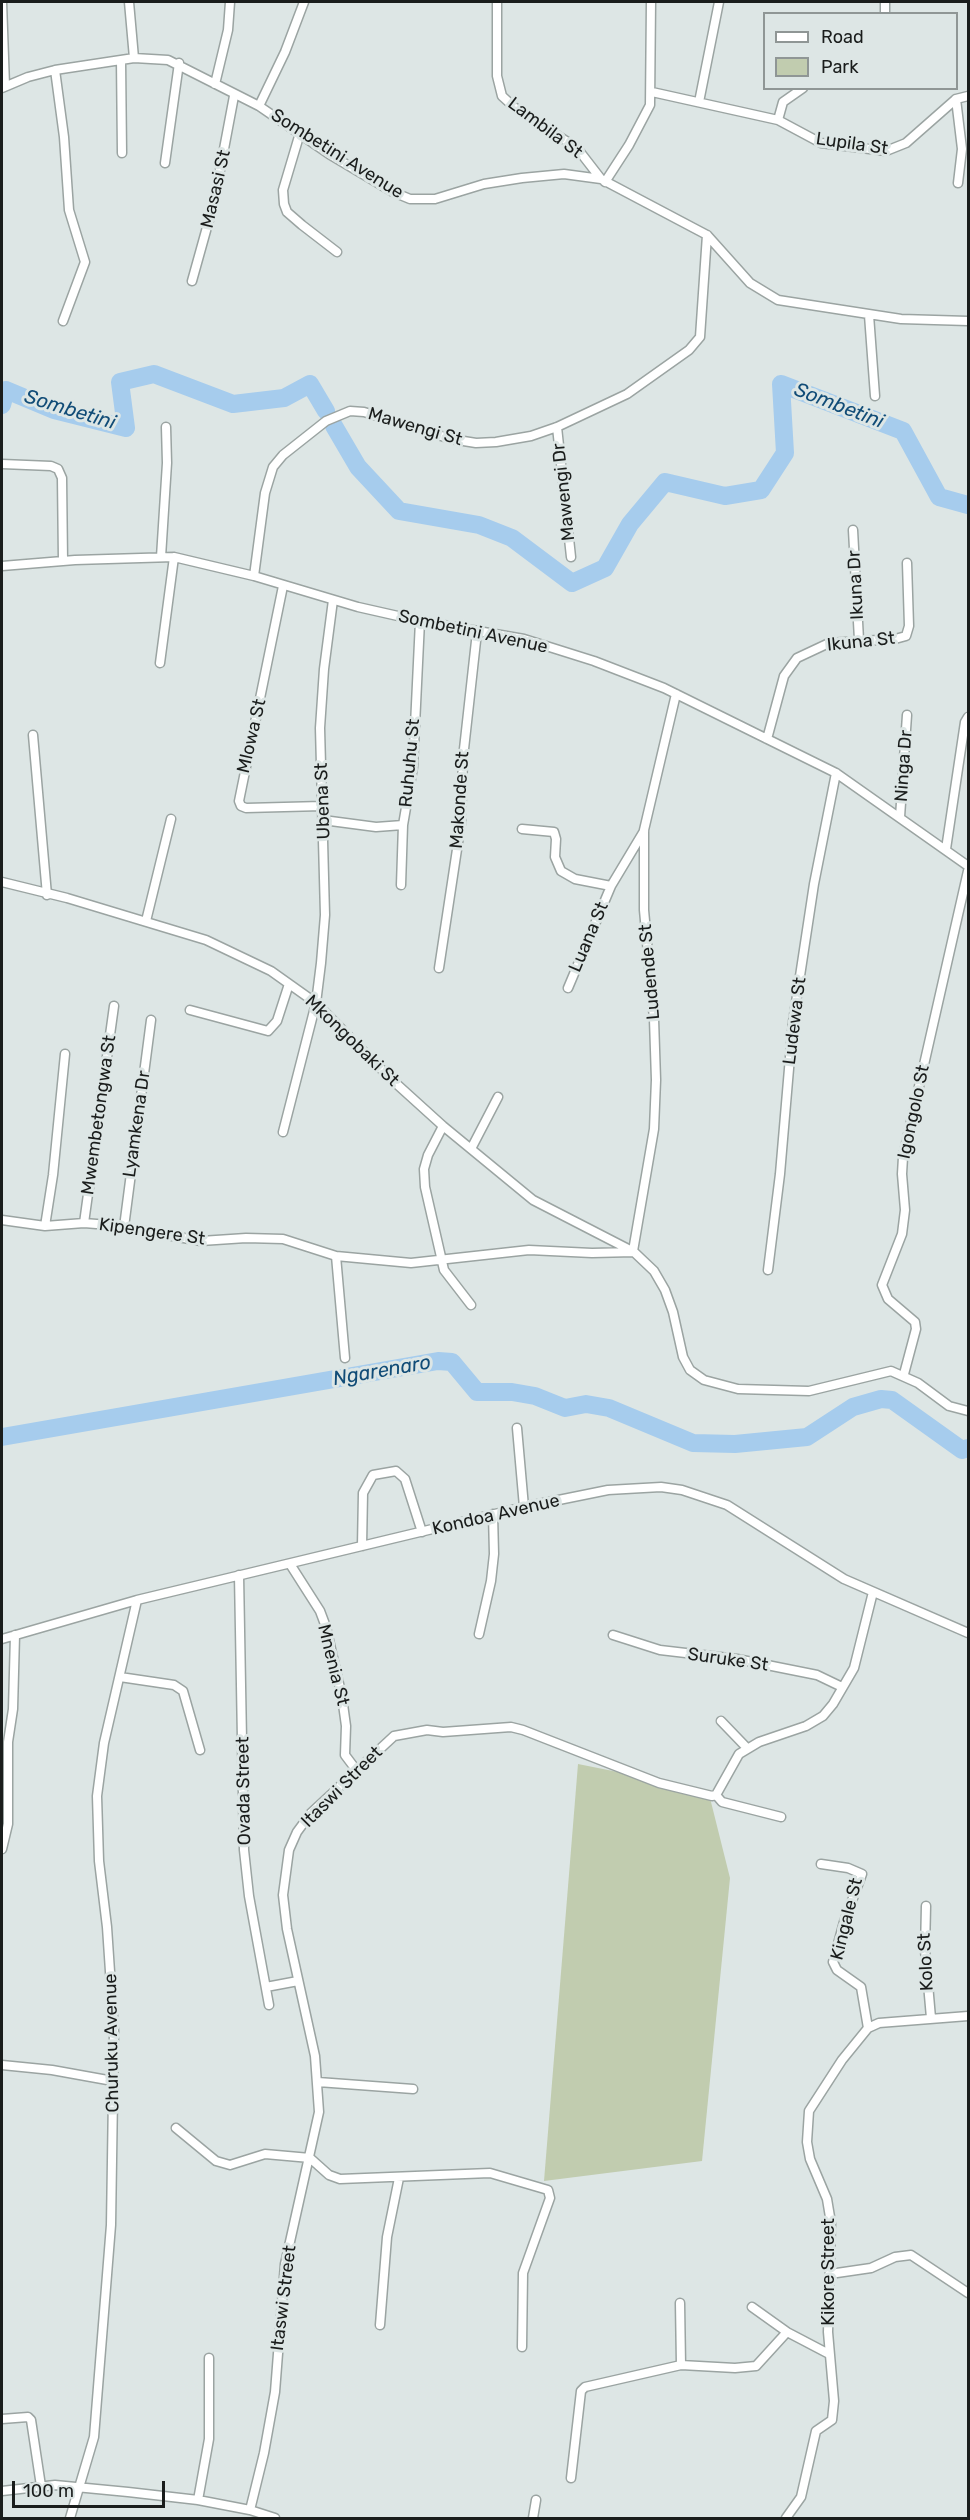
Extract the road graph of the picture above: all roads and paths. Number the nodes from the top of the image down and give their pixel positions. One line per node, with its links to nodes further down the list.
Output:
1 (2, 2): 13 (street)
2 (129, 2): 8 (street)
3 (230, 2): 12 (street)
4 (304, 2): 20 (street)
5 (497, 2): 25 (street, Lambila St)
6 (651, 2): 15 (street)
7 (719, 2): 19 (street)
8 (134, 58): 9 (street, Sombetini Avenue); 10 (street, Sombetini Avenue)
9 (121, 60): 11 (street, Sombetini Avenue); 23 (street)
10 (179, 63): 12 (street, Sombetini Avenue); 24 (street)
11 (55, 70): 13 (street, Sombetini Avenue); 31 (street)
12 (215, 84): 16 (street, Sombetini Avenue)
13 (3, 87)
14 (800, 90): 21 (street)
15 (652, 92): 19 (street, Lupila St); 25 (street)
16 (234, 96): 20 (street, Sombetini Avenue); 29 (street, Masasi St)
17 (969, 96): 18 (street)
18 (956, 99): 21 (street, Lupila St); 26 (street)
19 (699, 102): 21 (street, Lupila St)
20 (259, 106): 22 (street, Sombetini Avenue)
21 (778, 120)
22 (300, 133): 25 (street, Sombetini Avenue); 28 (street)
23 (122, 153)
24 (165, 164)
25 (603, 181): 27 (street, Sombetini Avenue)
26 (957, 183)
27 (707, 235): 30 (street, Sombetini Avenue); 35 (street, Mawengi St)
28 (337, 252)
29 (192, 281)
30 (869, 315): 32 (street, Sombetini Avenue); 33 (street)
31 (63, 321)
32 (969, 321)
33 (875, 396)
34 (166, 427): 38 (street)
35 (557, 427): 40 (street, Mawengi Dr); 44 (street, Mawengi St)
36 (2, 464): 41 (street)
37 (853, 530): 49 (street, Ikuna Dr)
38 (161, 557): 39 (street, Sombetini Avenue); 41 (street, Sombetini Avenue)
39 (174, 557): 44 (street, Sombetini Avenue); 50 (street)
40 (571, 557)
41 (63, 561): 43 (street, Sombetini Avenue)
42 (907, 563): 49 (street, Ikuna St)
43 (2, 566)
44 (254, 576): 45 (street, Sombetini Avenue)
45 (283, 586): 46 (street, Sombetini Avenue); 57 (street, Mlowa St)
46 (333, 600): 47 (street, Sombetini Avenue); 57 (street, Ubena St)
47 (420, 621): 48 (street, Sombetini Avenue); 61 (street, Ruhuhu St)
48 (477, 632): 51 (street, Sombetini Avenue); 71 (street, Makonde St)
49 (859, 640): 55 (street, Ikuna St)
50 (160, 663)
51 (676, 694): 55 (street, Sombetini Avenue); 63 (street, Ludende St)
52 (907, 715): 58 (street, Ninga Dr)
53 (969, 717): 64 (street)
54 (33, 735): 69 (street)
55 (767, 739): 56 (street, Sombetini Avenue)
56 (836, 773): 58 (street, Sombetini Avenue); 90 (street, Ludewa St)
57 (322, 806): 60 (street, Ubena St)
58 (900, 817): 64 (street, Sombetini Avenue)
59 (171, 819): 70 (street)
60 (323, 820): 61 (street, Ruhuhu St); 74 (street, Ubena St)
61 (403, 825): 67 (street)
62 (522, 829): 68 (street, Luana St)
63 (644, 830): 68 (street, Luana St); 87 (street, Ludende St)
64 (946, 849): 65 (street, Sombetini Avenue)
65 (969, 869): 93 (street, Igongolo St)
66 (2, 882): 69 (street, Mkongobaki St)
67 (401, 885)
68 (611, 886): 73 (street, Luana St)
69 (47, 895): 70 (street, Mkongobaki St)
70 (146, 921): 72 (street, Mkongobaki St)
71 (439, 968)
72 (289, 984): 74 (street, Mkongobaki St); 76 (street)
73 (567, 988)
74 (316, 1003): 80 (street, Mkongobaki St); 81 (street, Ubena St)
75 (114, 1006): 84 (street, Mwembetongwa St)
76 (190, 1010)
77 (150, 1020): 86 (street, Lyamkena Dr)
78 (65, 1054): 85 (street)
79 (498, 1097): 82 (street)
80 (443, 1126): 82 (street, Mkongobaki St); 89 (street)
81 (283, 1132)
82 (472, 1147): 87 (street, Mkongobaki St)
83 (2, 1220): 85 (street, Kipengere St)
84 (84, 1223): 85 (street, Kipengere St); 86 (street, Kipengere St)
85 (45, 1226)
86 (124, 1227): 88 (street, Kipengere St)
87 (634, 1251): 89 (street, Kipengere St); 93 (street, Mkongobaki St)
88 (336, 1256): 89 (street, Kipengere St); 92 (street)
89 (442, 1261): 91 (street)
90 (768, 1270)
91 (471, 1305)
92 (345, 1358)
93 (904, 1374): 94 (street)
94 (969, 1411)
95 (517, 1428): 96 (street)
96 (524, 1507): 97 (street, Kondoa Avenue); 102 (street, Kondoa Avenue)
97 (493, 1515): 98 (street, Kondoa Avenue); 105 (street)
98 (422, 1532): 99 (street, Kondoa Avenue); 99 (street)
99 (362, 1546): 100 (street, Kondoa Avenue)
100 (290, 1564): 101 (street, Kondoa Avenue); 114 (street, Mnenia St)
101 (239, 1575): 103 (street, Kondoa Avenue); 121 (street, Ovada Street)
102 (873, 1592): 104 (street, Kondoa Avenue); 110 (street)
103 (137, 1600): 106 (street, Kondoa Avenue); 109 (street, Churuku Avenue)
104 (969, 1633)
105 (479, 1634)
106 (15, 1635): 108 (street, Kondoa Avenue); 117 (street)
107 (613, 1635): 110 (street, Suruke St)
108 (2, 1638)
109 (120, 1677): 113 (street); 127 (street, Churuku Avenue)
110 (842, 1687): 112 (street)
111 (721, 1721): 112 (street)
112 (747, 1748): 115 (street)
113 (200, 1750)
114 (357, 1770): 115 (street, Itaswi Street); 120 (street, Itaswi Street)
115 (716, 1795): 116 (street, Itaswi Street)
116 (781, 1817)
117 (2, 1849)
118 (821, 1864): 125 (street, Kingale St)
119 (926, 1906): 124 (street, Kolo St)
120 (298, 1981): 121 (street); 128 (street, Itaswi Street)
121 (266, 1987): 122 (street, Ovada Street)
122 (269, 2005)
123 (969, 2016): 124 (street)
124 (931, 2018): 125 (street)
125 (868, 2028): 133 (street, Kikore Street)
126 (2, 2065): 127 (street)
127 (113, 2081): 146 (street, Churuku Avenue)
128 (318, 2082): 129 (street); 131 (street, Itaswi Street)
129 (413, 2089)
130 (176, 2128): 131 (street)
131 (310, 2158): 132 (street); 150 (street, Itaswi Street)
132 (399, 2178): 137 (street); 139 (street)
133 (830, 2274): 134 (street); 140 (street, Kikore Street)
134 (969, 2293)
135 (680, 2303): 142 (street)
136 (752, 2307): 138 (street)
137 (380, 2325)
138 (787, 2332): 140 (street); 142 (street)
139 (522, 2346)
140 (829, 2354): 154 (street, Kikore Street)
141 (209, 2358): 148 (street)
142 (681, 2365): 144 (street)
143 (2, 2419): 145 (street)
144 (571, 2478)
145 (41, 2486): 146 (street); 147 (street)
146 (79, 2488): 148 (street); 151 (street, Churuku Avenue)
147 (2, 2491)
148 (198, 2500): 150 (street)
149 (537, 2500): 153 (street)
150 (250, 2510): 152 (street)
151 (70, 2518)
152 (275, 2518)
153 (533, 2518)
154 (786, 2518)

